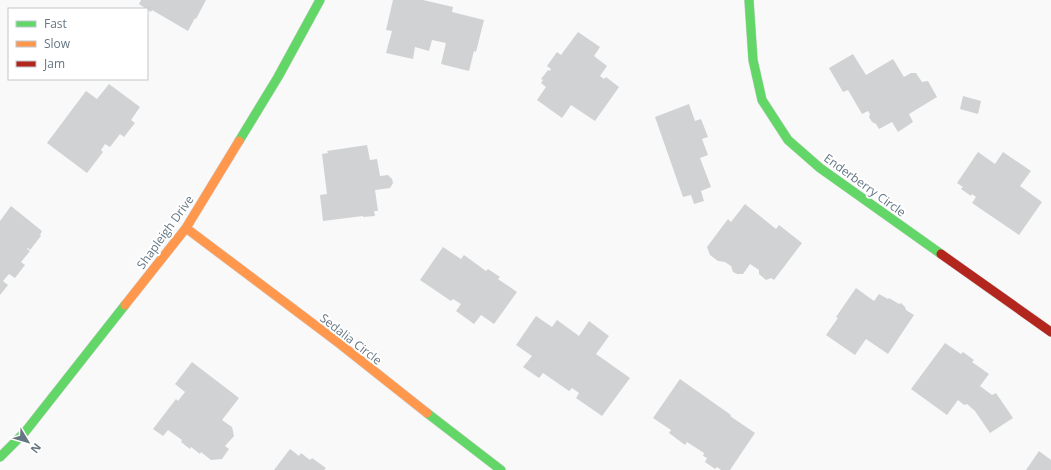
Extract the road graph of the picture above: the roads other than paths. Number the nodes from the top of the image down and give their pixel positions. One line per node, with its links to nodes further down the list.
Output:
1 (320, 0): 3 (street, Shapleigh Drive)
2 (749, 0): 4 (street, Enderberry Circle)
3 (186, 228): 5 (street, Shapleigh Drive); 6 (street, Sedalia Circle)
4 (1051, 332)
5 (0, 457)
6 (499, 470)

